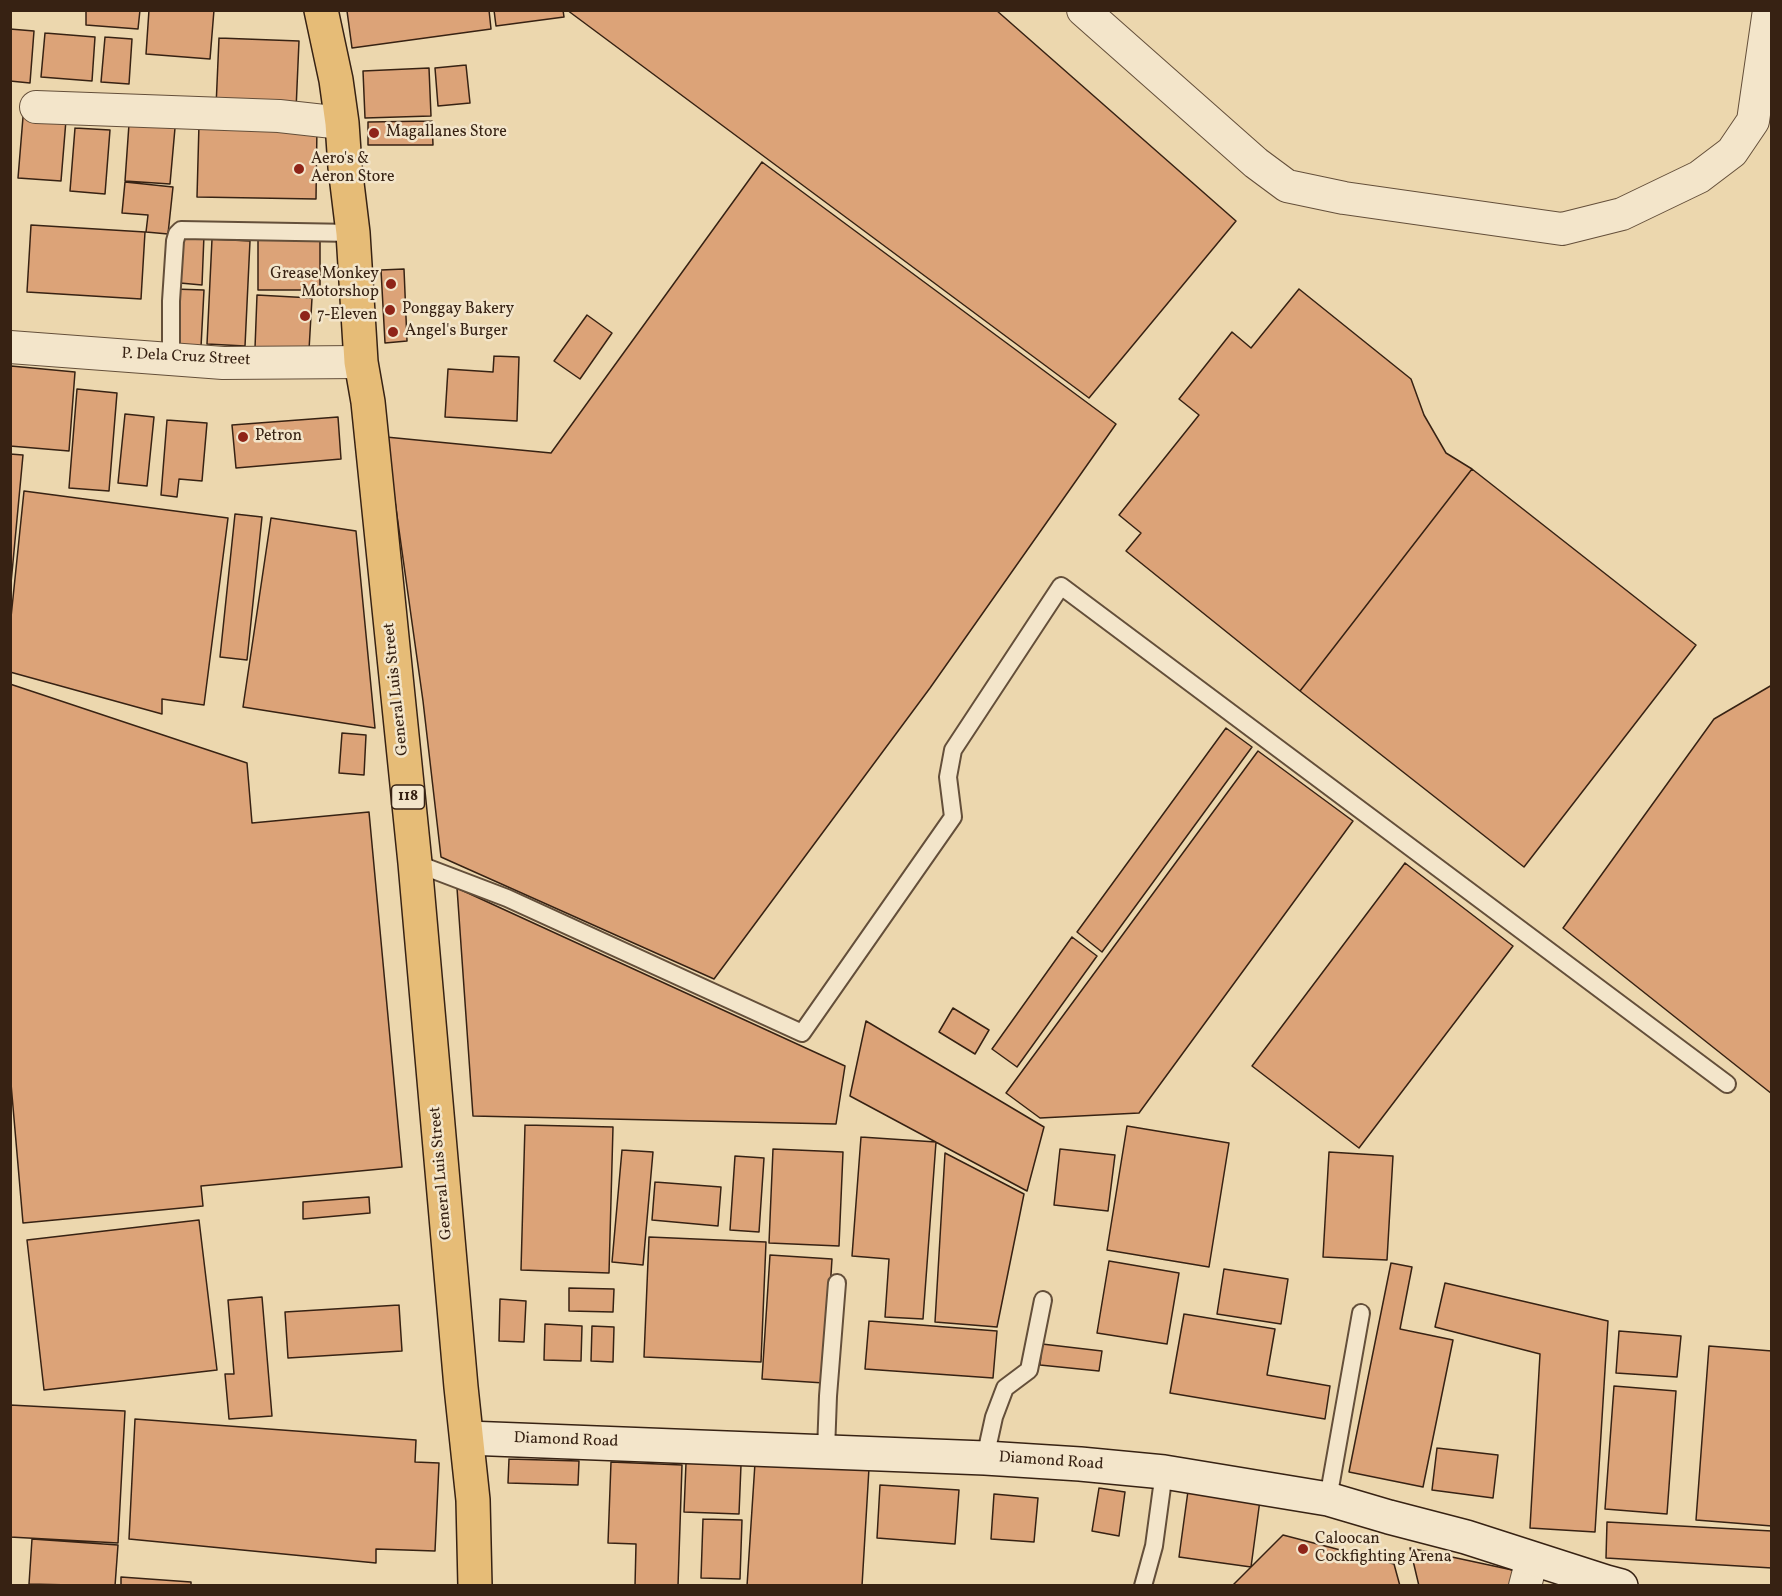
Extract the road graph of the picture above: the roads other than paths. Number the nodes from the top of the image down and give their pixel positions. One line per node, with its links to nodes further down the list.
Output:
1 (321, 10): 5 (main road, General Luis Street / 118)
2 (1083, 10): 3 (street)
3 (1769, 10)
4 (36, 107): 5 (street)
5 (342, 123): 6 (main road, General Luis Street / 118)
6 (353, 233): 8 (lane); 9 (main road, General Luis Street / 118)
7 (10, 347): 8 (street, P. Dela Cruz Street)
8 (171, 358): 9 (street, P. Dela Cruz Street)
9 (361, 362): 10 (main road, General Luis Street / 118)
10 (415, 863): 11 (lane); 15 (main road, General Luis Street / 118)
11 (1726, 1084)
12 (837, 1282): 16 (lane)
13 (1043, 1300): 17 (lane)
14 (1361, 1313): 19 (lane)
15 (467, 1438): 16 (main road, Diamond Road); 21 (main road, General Luis Street / 118)
16 (826, 1451): 17 (main road, Diamond Road)
17 (986, 1458): 18 (main road, Diamond Road)
18 (1164, 1472): 19 (main road, Diamond Road); 22 (lane)
19 (1328, 1499): 20 (main road, Diamond Road)
20 (1529, 1572): 23 (main road, Diamond Road)
21 (476, 1586)
22 (1143, 1586)
23 (1621, 1586)

